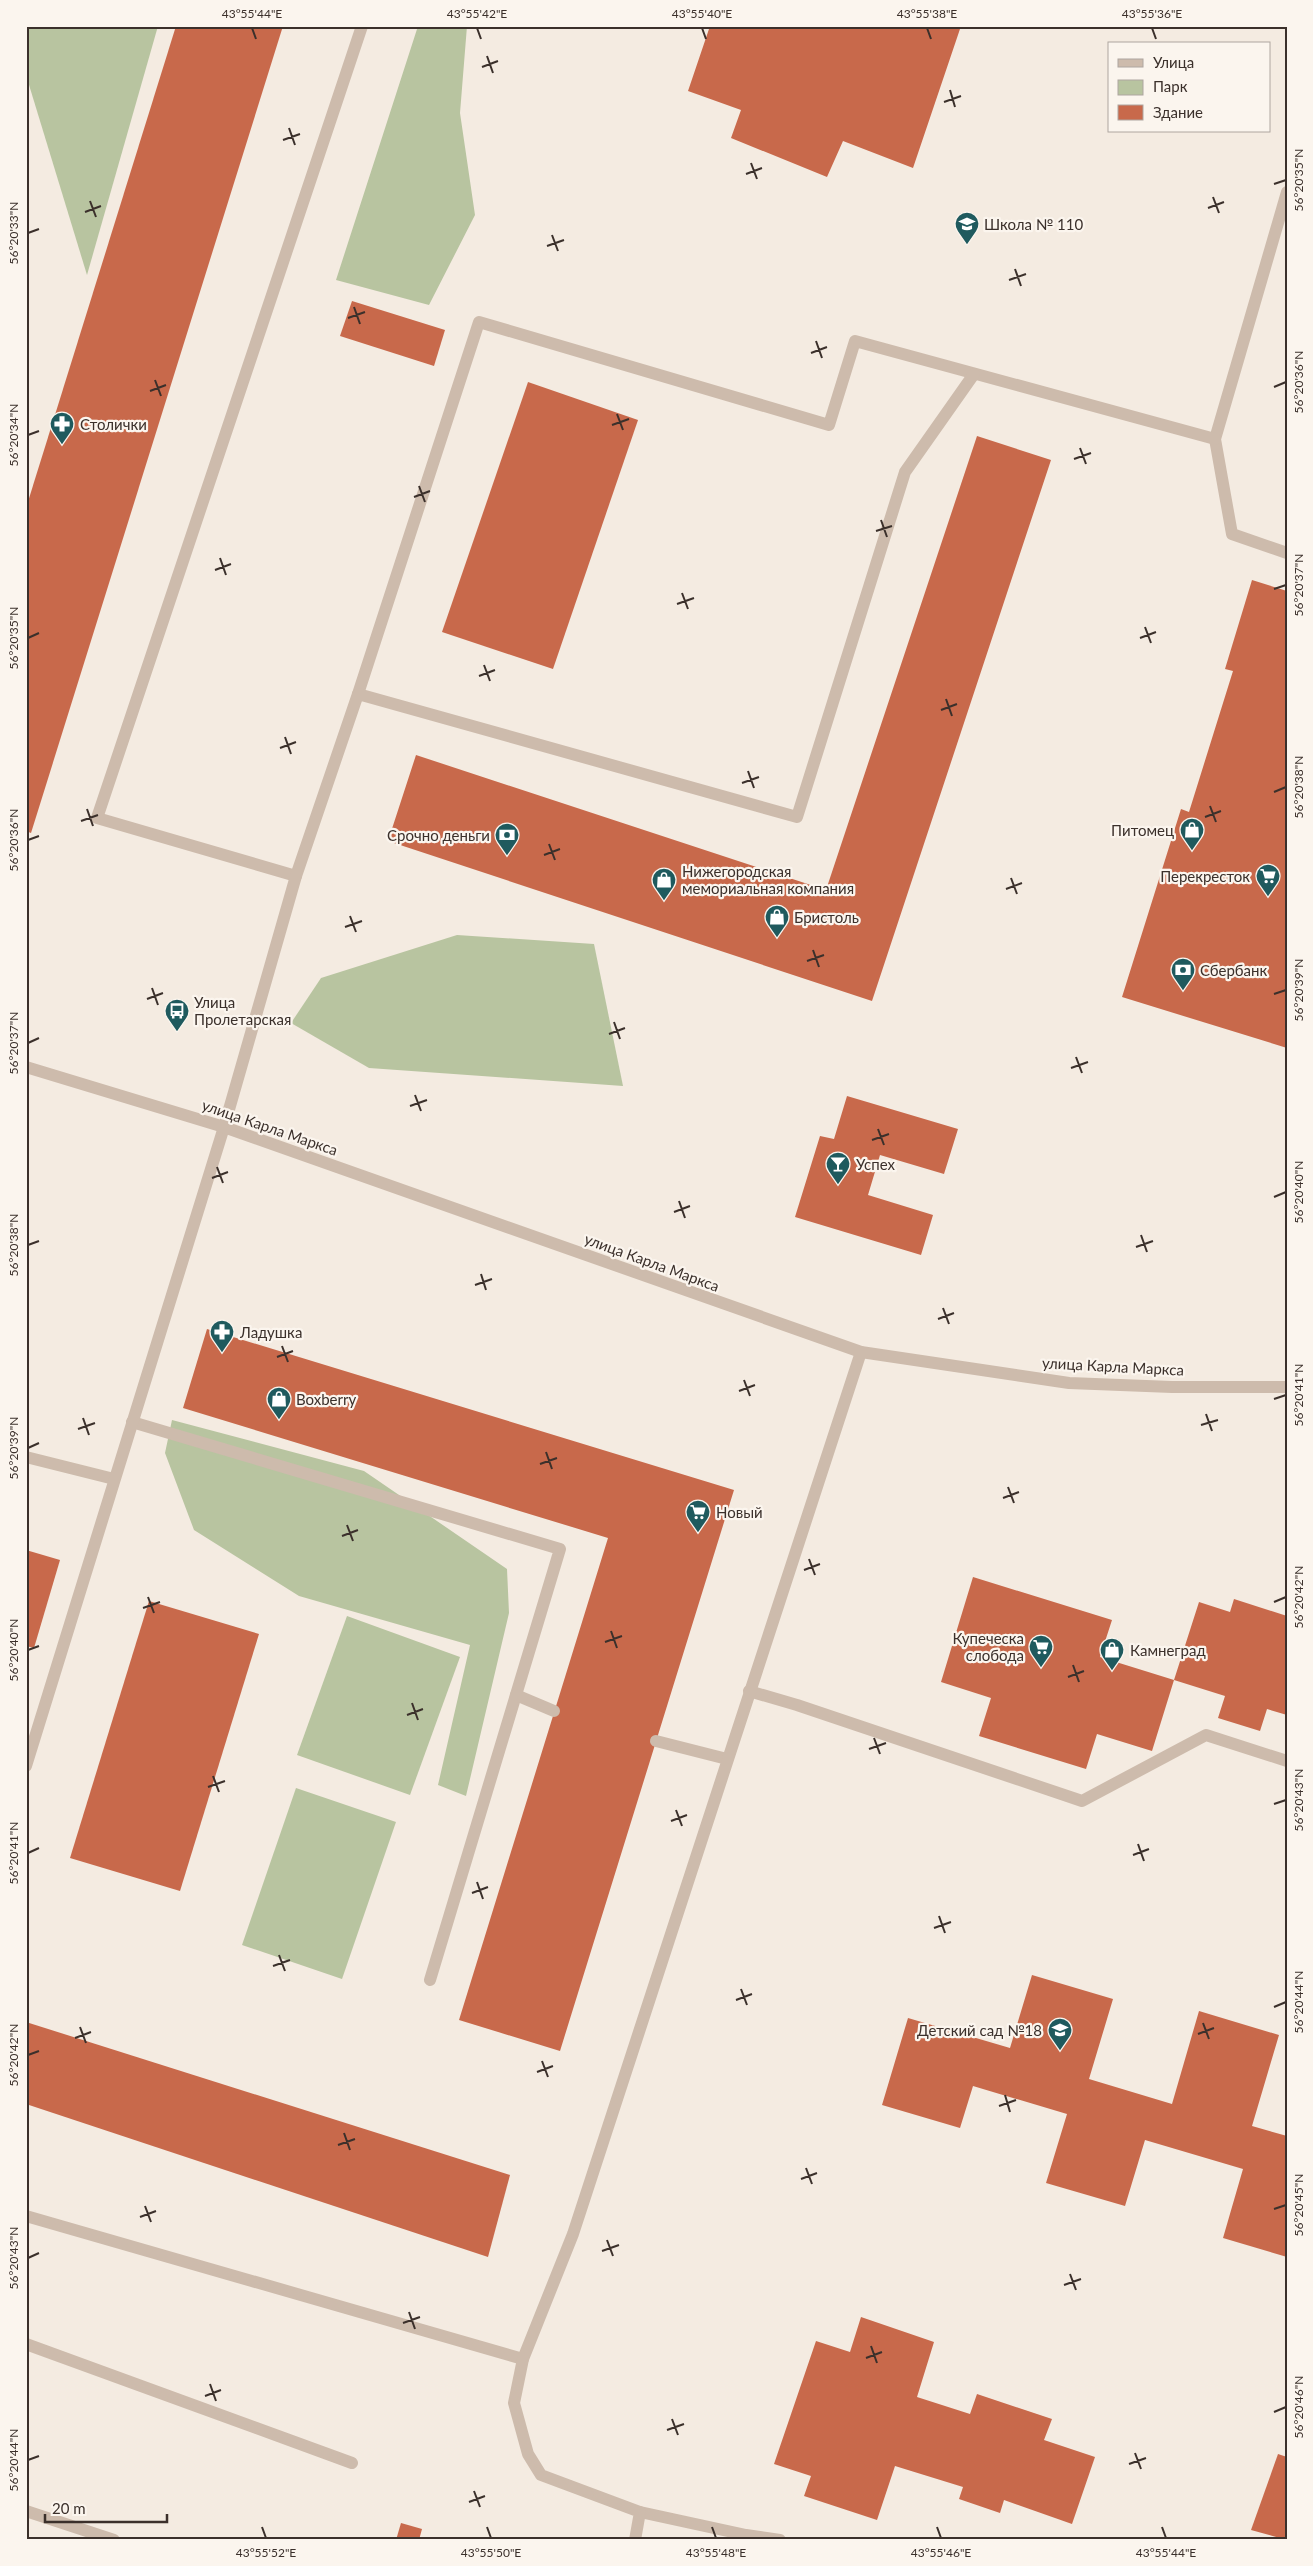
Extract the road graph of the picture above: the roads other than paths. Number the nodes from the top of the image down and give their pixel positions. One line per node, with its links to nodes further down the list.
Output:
1 (362, 26): 7 (street)
2 (1287, 192): 4 (street)
3 (974, 374): 4 (street); 6 (street); 6 (street)
4 (1215, 439): 5 (street)
5 (1287, 553)
6 (358, 694): 7 (street)
7 (296, 876): 9 (street)
8 (26, 1067): 9 (street, улица Карла Маркса)
9 (224, 1127): 10 (street, улица Карла Маркса); 12 (street)
10 (861, 1352): 11 (street, улица Карла Маркса); 15 (street)
11 (1287, 1387)
12 (132, 1422): 14 (street); 16 (street)
13 (26, 1458): 14 (street)
14 (114, 1479): 21 (street)
15 (749, 1691): 19 (street); 20 (street)
16 (516, 1695): 17 (street); 22 (street)
17 (554, 1711)
18 (656, 1741): 19 (street)
19 (727, 1759): 25 (street)
20 (1287, 1761)
21 (26, 1766)
22 (430, 1980)
23 (26, 2216): 25 (street)
24 (26, 2344): 26 (street)
25 (523, 2359): 28 (street)
26 (352, 2463)
27 (26, 2511): 29 (street)
28 (640, 2512): 30 (street); 31 (street)
29 (114, 2540)
30 (635, 2540)
31 (780, 2540)

